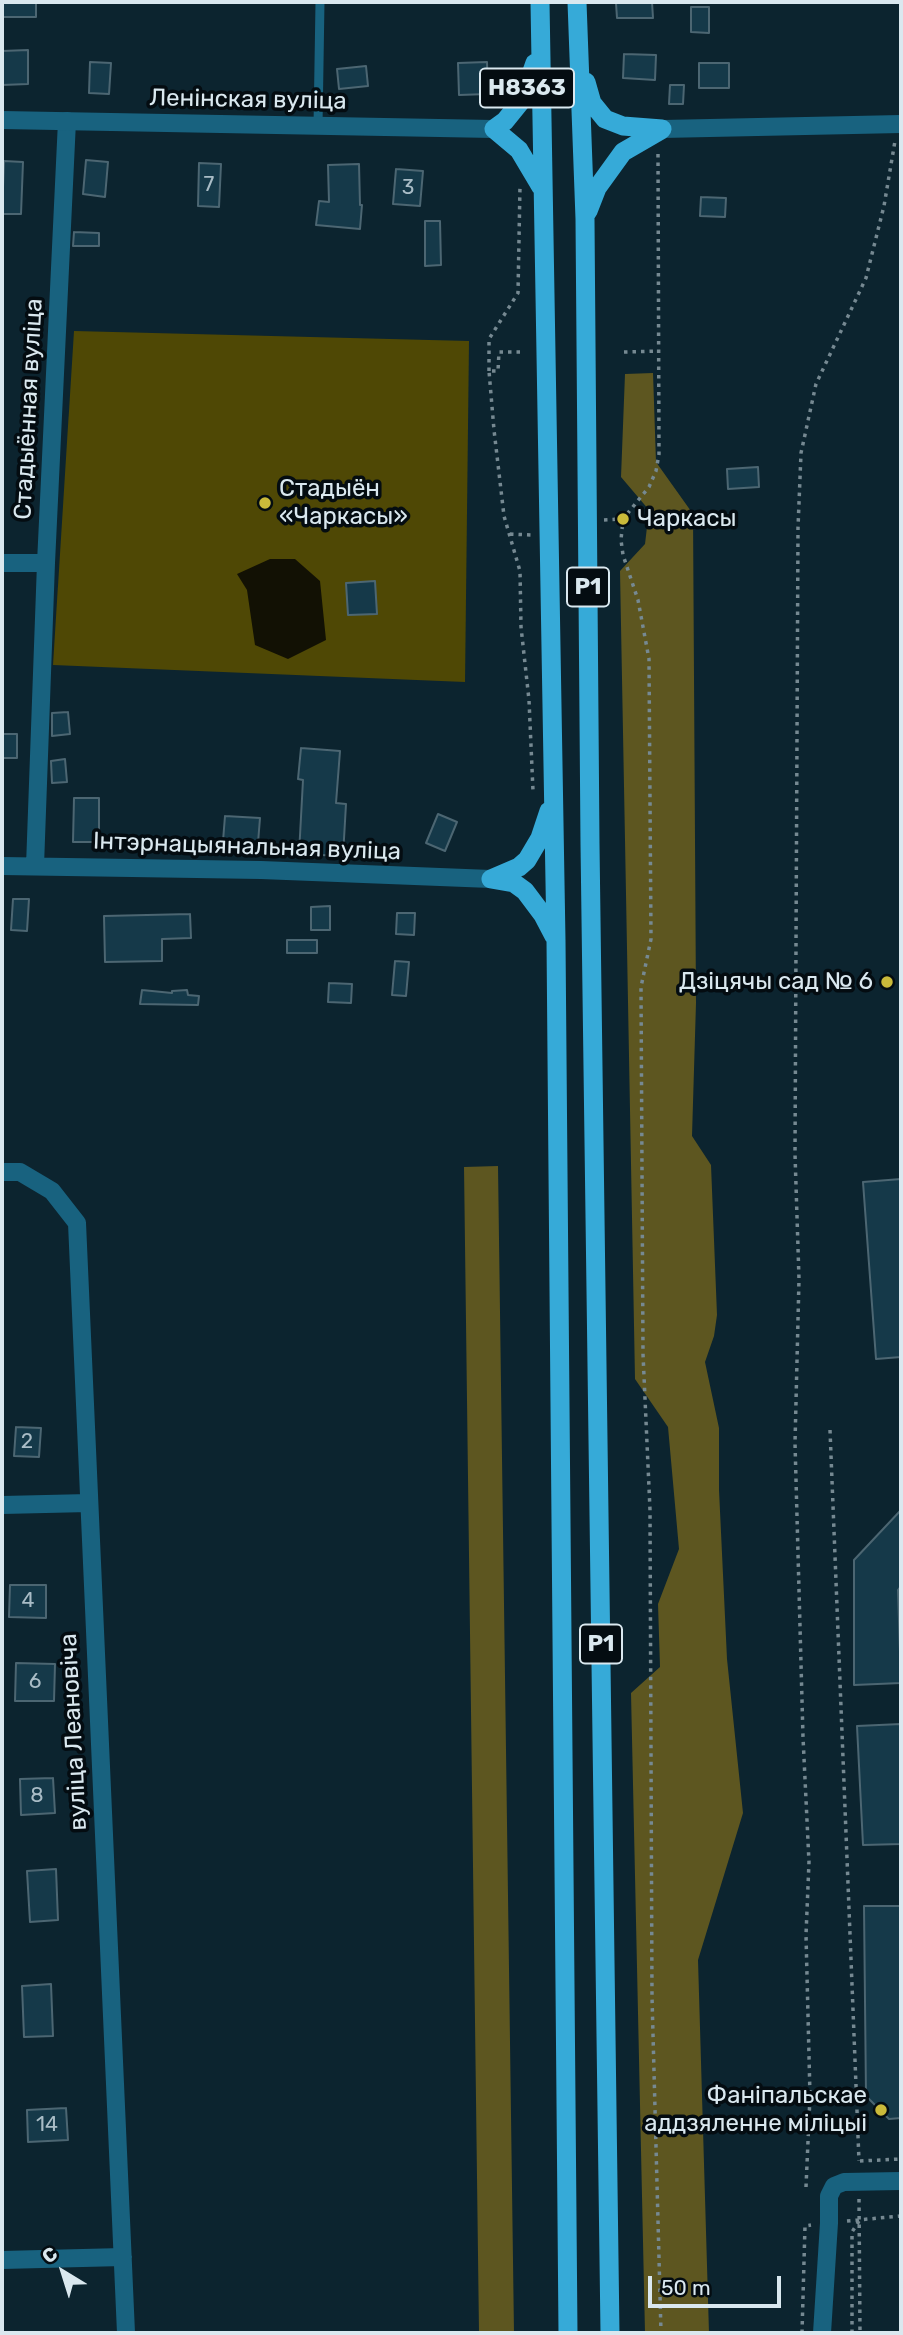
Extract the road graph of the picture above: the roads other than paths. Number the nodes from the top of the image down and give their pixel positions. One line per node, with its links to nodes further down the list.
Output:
1 (320, 2): 9 (lane)
2 (540, 2): 4 (highway, Р1)
3 (577, 2): 5 (highway, Р1)
4 (541, 37): 10 (highway, Н8363); 12 (highway, Р1)
5 (578, 54): 11 (highway); 13 (highway, Р1)
6 (2, 120): 7 (street, Ленінская вуліца / Н8363)
7 (67, 121): 9 (street, Ленінская вуліца / Н8363); 15 (street, Стадыённая вуліца)
8 (900, 124): 11 (street)
9 (318, 127): 10 (street, Ленінская вуліца / Н8363)
10 (494, 129): 12 (highway, Н8363)
11 (661, 138): 13 (highway)
12 (544, 191): 16 (highway, Р1)
13 (585, 219): 29 (highway, Р1)
14 (2, 563): 15 (street)
15 (46, 563): 18 (street, Стадыённая вуліца)
16 (554, 789): 19 (highway); 20 (highway, Р1)
17 (2, 866): 18 (street, Інтэрнацыянальная вуліца)
18 (35, 866): 19 (street, Інтэрнацыянальная вуліца)
19 (491, 879): 20 (highway)
20 (556, 940): 28 (highway, Р1)
21 (2, 1172): 22 (street, вуліца Леановіча)
22 (89, 1503): 23 (street); 25 (street, вуліца Леановіча)
23 (2, 1505)
24 (901, 2181): 30 (street)
25 (123, 2257): 26 (street); 27 (street, вуліца Леановіча)
26 (2, 2260)
27 (126, 2333)
28 (568, 2333)
29 (610, 2333)
30 (822, 2333)

